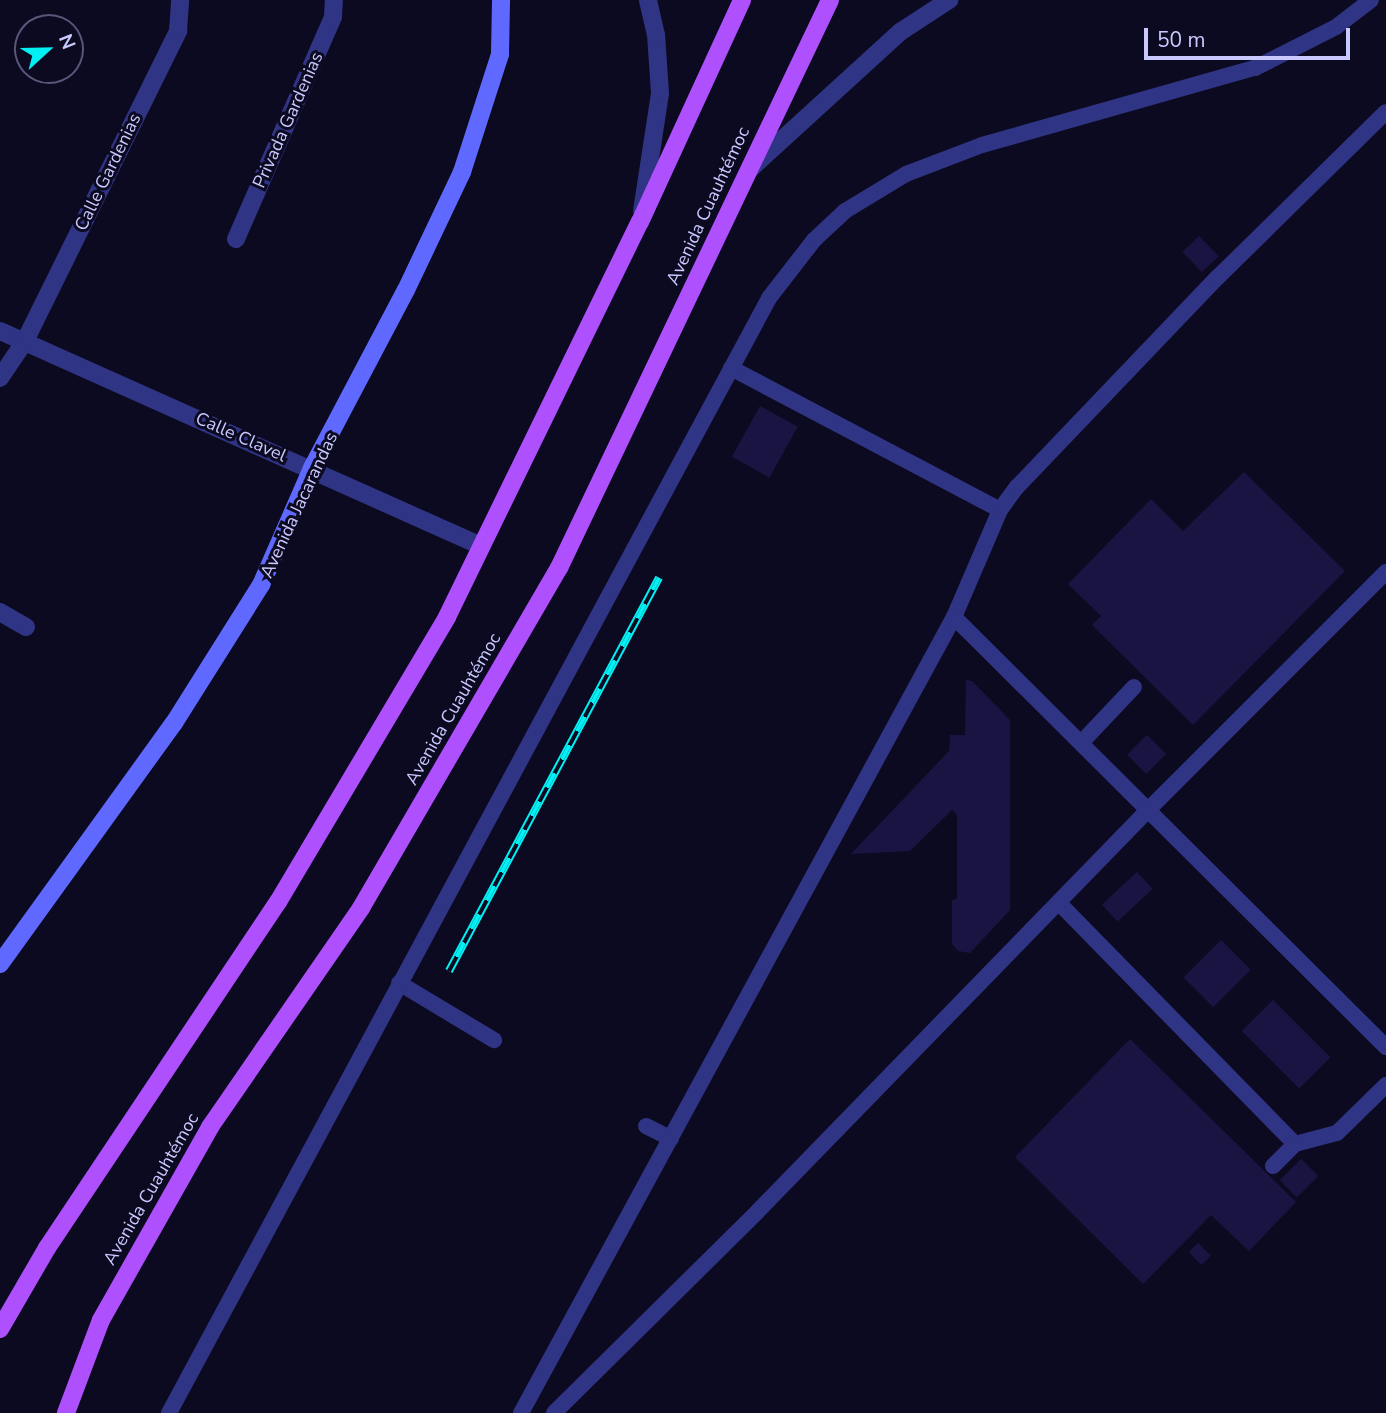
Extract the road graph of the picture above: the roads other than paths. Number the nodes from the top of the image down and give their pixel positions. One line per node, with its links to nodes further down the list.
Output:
1 (180, 0): 14 (street, Calle Gardenias)
2 (334, 0): 12 (street, Privada Gardenias)
3 (501, 0): 17 (main road, Avenida Jacarandas)
4 (648, 0): 11 (street)
5 (742, 0): 11 (main road)
6 (830, 0): 10 (main road, Avenida Cuauhtémoc)
7 (949, 0): 10 (street)
8 (1371, 0): 15 (lane)
9 (1386, 112): 18 (lane)
10 (747, 171): 38 (main road, Avenida Cuauhtémoc)
11 (640, 222): 19 (main road)
12 (236, 239)
13 (0, 331): 14 (street, Calle Clavel)
14 (25, 341): 16 (street, Calle Gardenias); 17 (street, Calle Clavel)
15 (731, 368): 18 (lane); 29 (lane)
16 (0, 379)
17 (312, 468): 19 (street, Calle Clavel); 28 (main road, Avenida Jacarandas)
18 (1000, 510): 22 (lane)
19 (481, 545): 37 (main road)
20 (1386, 572): 26 (lane)
21 (0, 612): 23 (street)
22 (954, 617): 25 (lane); 34 (lane)
23 (26, 627)
24 (1134, 687): 25 (lane)
25 (1081, 743): 26 (lane)
26 (1148, 810): 27 (lane); 31 (lane)
27 (1059, 903): 35 (lane); 41 (lane)
28 (0, 964)
29 (399, 983): 30 (lane); 39 (lane)
30 (495, 1040)
31 (1386, 1048)
32 (1386, 1085): 35 (lane)
33 (646, 1126): 34 (lane)
34 (670, 1139): 40 (lane)
35 (1295, 1144): 36 (lane)
36 (1273, 1166)
37 (0, 1329)
38 (65, 1413)
39 (169, 1413)
40 (521, 1413)
41 (554, 1413)

